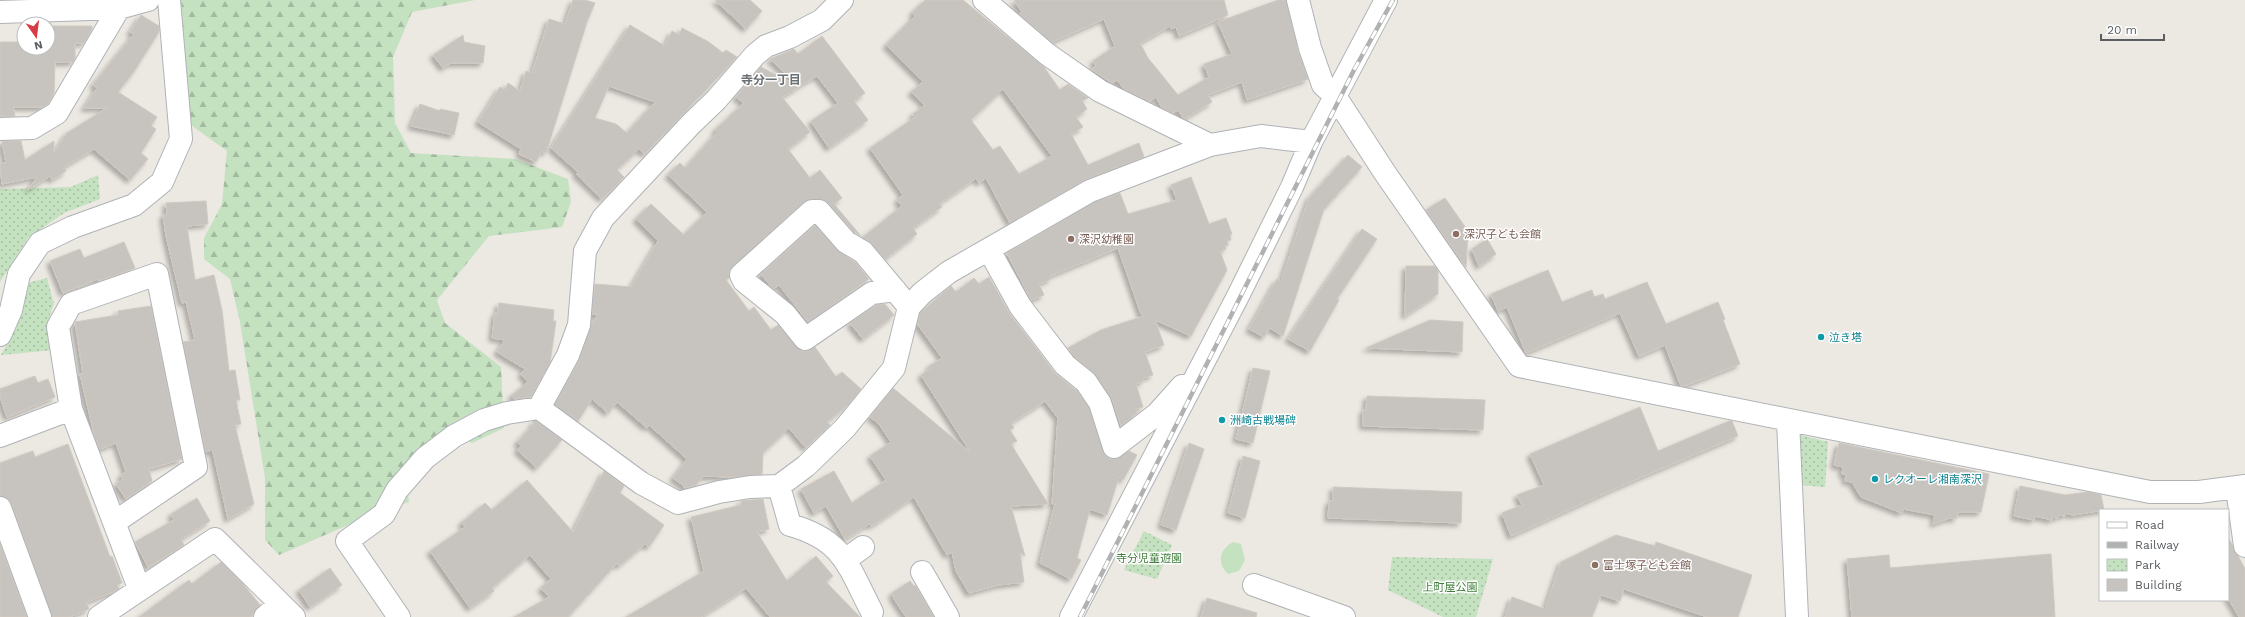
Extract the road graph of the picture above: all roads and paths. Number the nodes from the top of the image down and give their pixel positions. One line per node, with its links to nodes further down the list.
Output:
1 (148, 0): 7 (street)
2 (169, 0): 16 (street)
3 (842, 0): 18 (street)
4 (984, 0): 12 (street)
5 (1298, 0): 9 (street)
6 (1386, 0): 9 (street)
7 (120, 8): 8 (street); 10 (street)
8 (0, 12)
9 (1336, 96): 11 (street); 20 (street)
10 (0, 130)
11 (1311, 142): 12 (street); 17 (street)
12 (1210, 145): 13 (street)
13 (989, 250): 15 (street); 17 (street)
14 (894, 290): 14 (street); 15 (street)
15 (909, 307): 22 (street)
16 (0, 335)
17 (1192, 385): 39 (street)
18 (538, 408): 22 (street); 37 (street)
19 (71, 409): 21 (street); 25 (street); 25 (street)
20 (1788, 421): 23 (street); 41 (street)
21 (0, 436)
22 (779, 486): 28 (street)
23 (2241, 487): 26 (street)
24 (0, 508): 35 (street)
25 (115, 522): 31 (street)
26 (2245, 546)
27 (863, 547): 28 (street)
28 (846, 560): 33 (street)
29 (922, 572): 38 (street)
30 (1254, 585): 40 (street)
31 (139, 588): 32 (street); 34 (street)
32 (121, 610): 36 (street)
33 (872, 612)
34 (280, 613)
35 (40, 617)
36 (99, 617)
37 (399, 617)
38 (948, 617)
39 (1071, 617)
40 (1344, 617)
41 (1797, 617)

